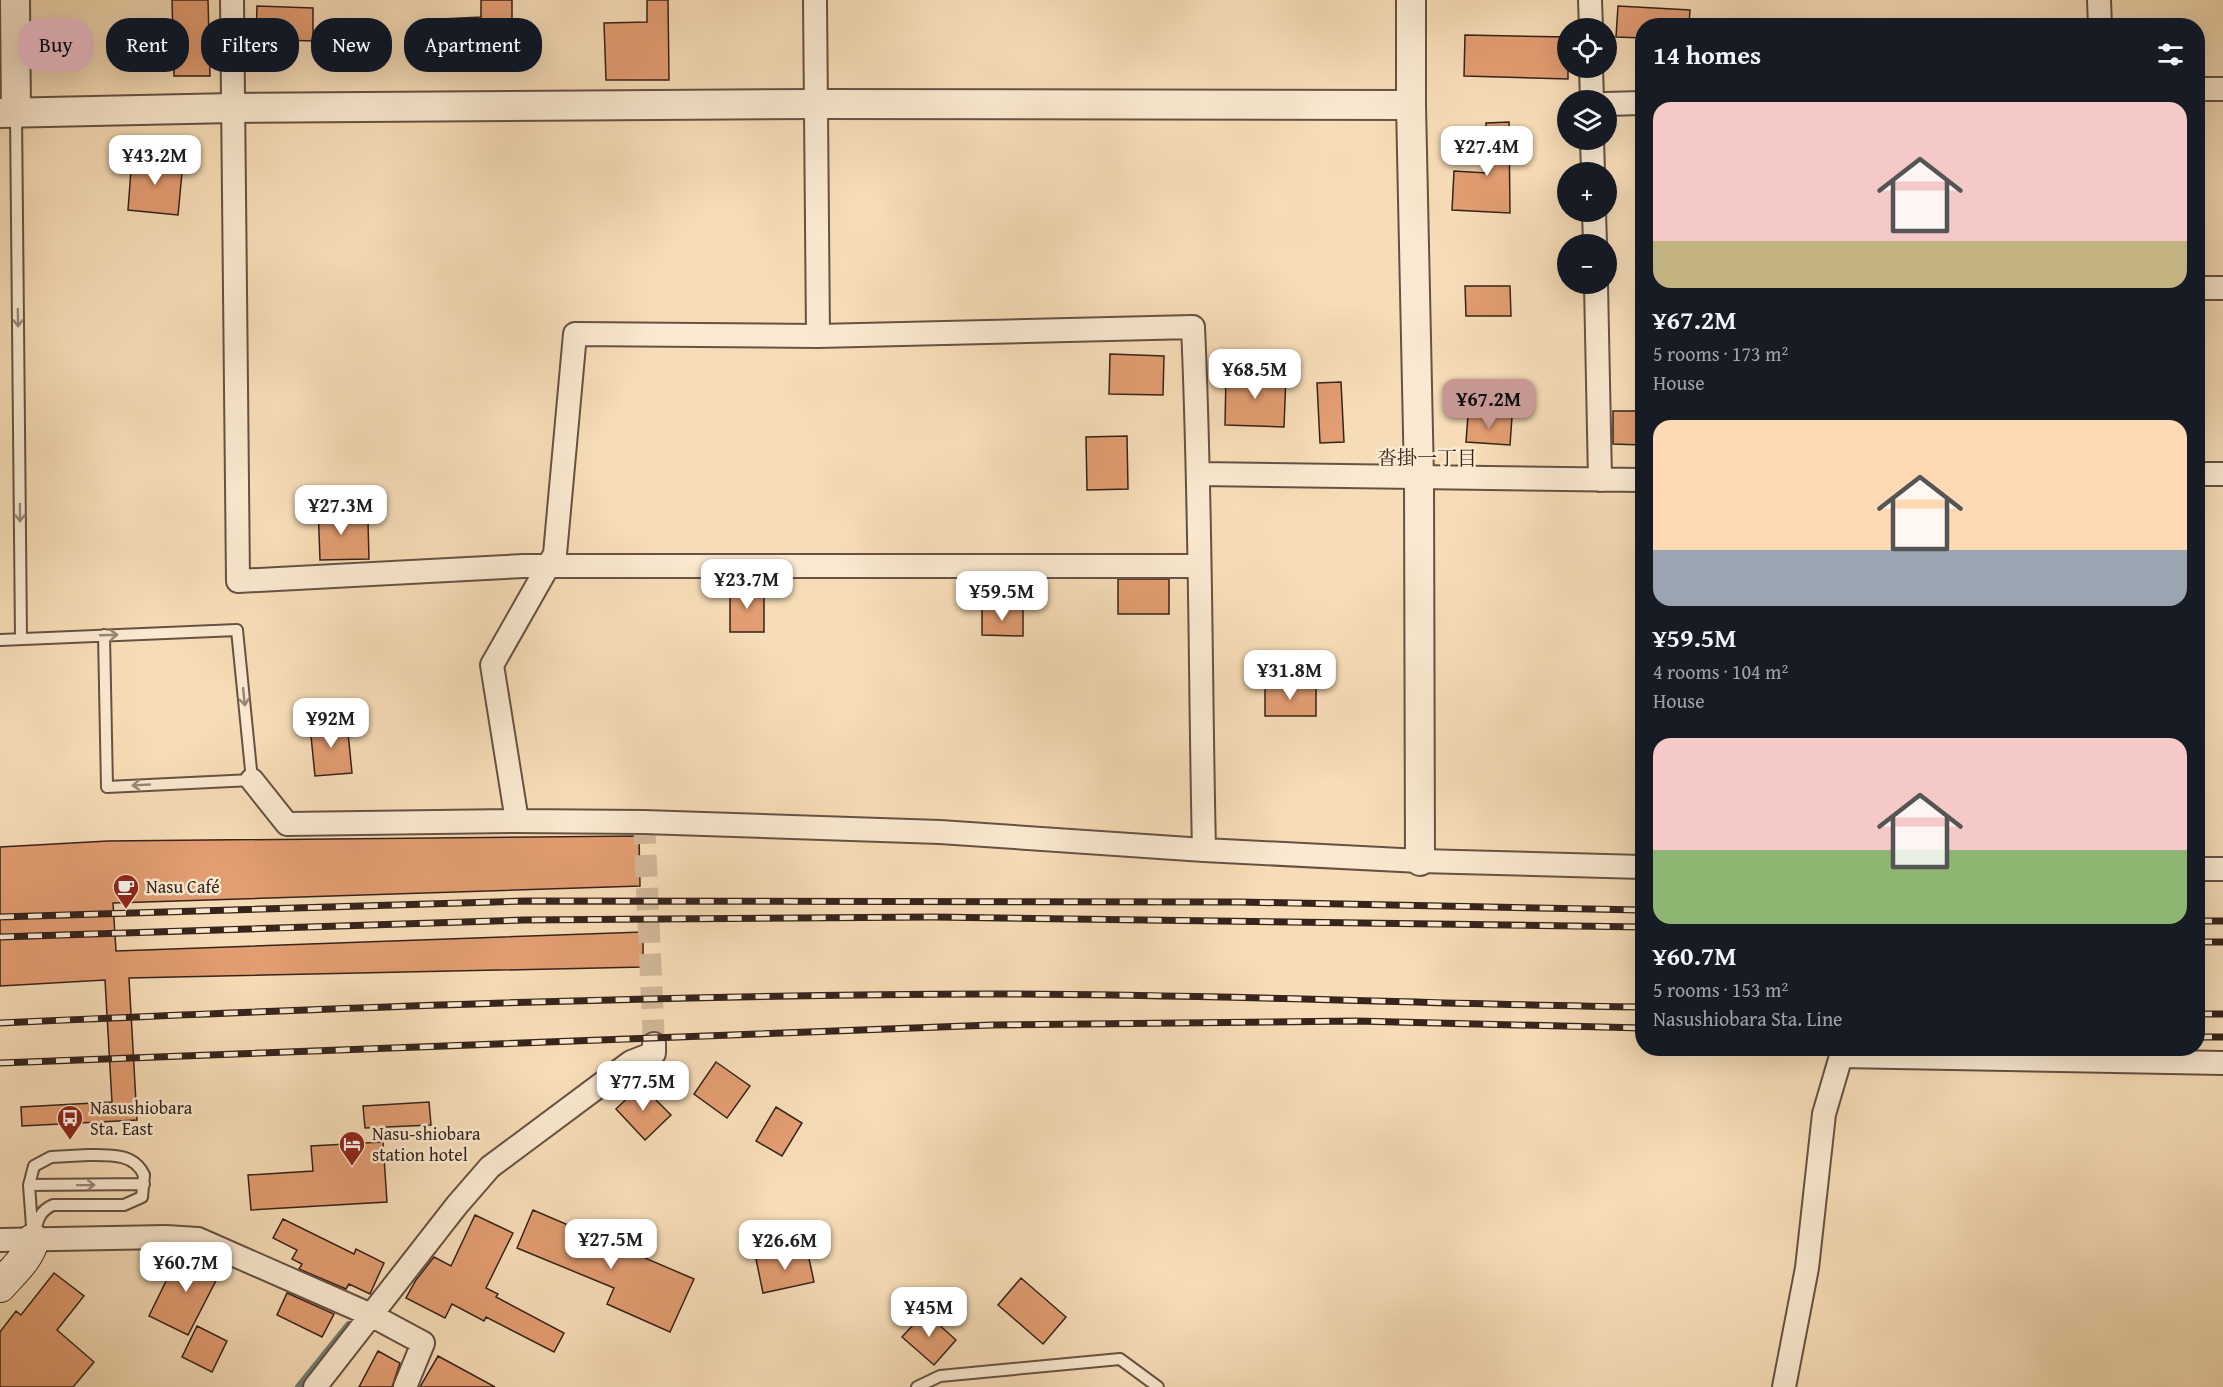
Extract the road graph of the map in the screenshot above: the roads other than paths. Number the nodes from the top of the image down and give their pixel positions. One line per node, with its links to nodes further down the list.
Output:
1 (15, 0): 16 (street)
2 (232, 0): 15 (street)
3 (815, 0): 12 (street)
4 (1412, 0): 14 (street)
5 (1590, 0): 7 (street)
6 (2099, 0): 8 (street)
7 (1591, 18)
8 (2100, 18)
9 (2205, 89): 10 (street)
10 (2223, 89)
11 (1635, 103): 13 (street)
12 (816, 104): 14 (street); 15 (street); 20 (street)
13 (1617, 104)
14 (1411, 105): 24 (street)
15 (233, 108): 16 (street); 28 (street)
16 (8, 113): 30 (lane, one-way to 30)
17 (2205, 288): 18 (street)
18 (2223, 288)
19 (1596, 294): 25 (street)
20 (818, 336): 21 (street); 28 (street)
21 (1200, 474): 24 (street); 27 (street)
22 (2205, 474): 23 (street)
23 (2223, 474)
24 (1419, 479): 25 (street); 35 (street)
25 (1600, 480): 26 (street)
26 (1635, 480)
27 (1198, 566): 28 (street); 34 (street)
28 (547, 567): 33 (street)
29 (104, 635): 30 (lane); 32 (lane, one-way to 32); 32 (lane, one-way to 29)
30 (21, 638): 31 (lane)
31 (0, 640)
32 (252, 780): 33 (street)
33 (517, 821): 34 (street)
34 (1204, 850): 35 (street)
35 (1420, 861): 36 (street)
36 (1635, 867)
37 (2205, 869): 38 (street)
38 (2223, 869)
39 (654, 1044): 46 (street)
40 (2223, 1063): 51 (street)
41 (144, 1184): 42 (lane, one-way to 41); 42 (lane); 44 (lane)
42 (29, 1185): 44 (lane)
43 (0, 1240): 44 (street)
44 (33, 1240): 45 (main road); 46 (street)
45 (0, 1286)
46 (371, 1315): 47 (street); 48 (street)
47 (315, 1387)
48 (405, 1387)
49 (917, 1387): 50 (lane)
50 (1158, 1387)
51 (1784, 1387)

